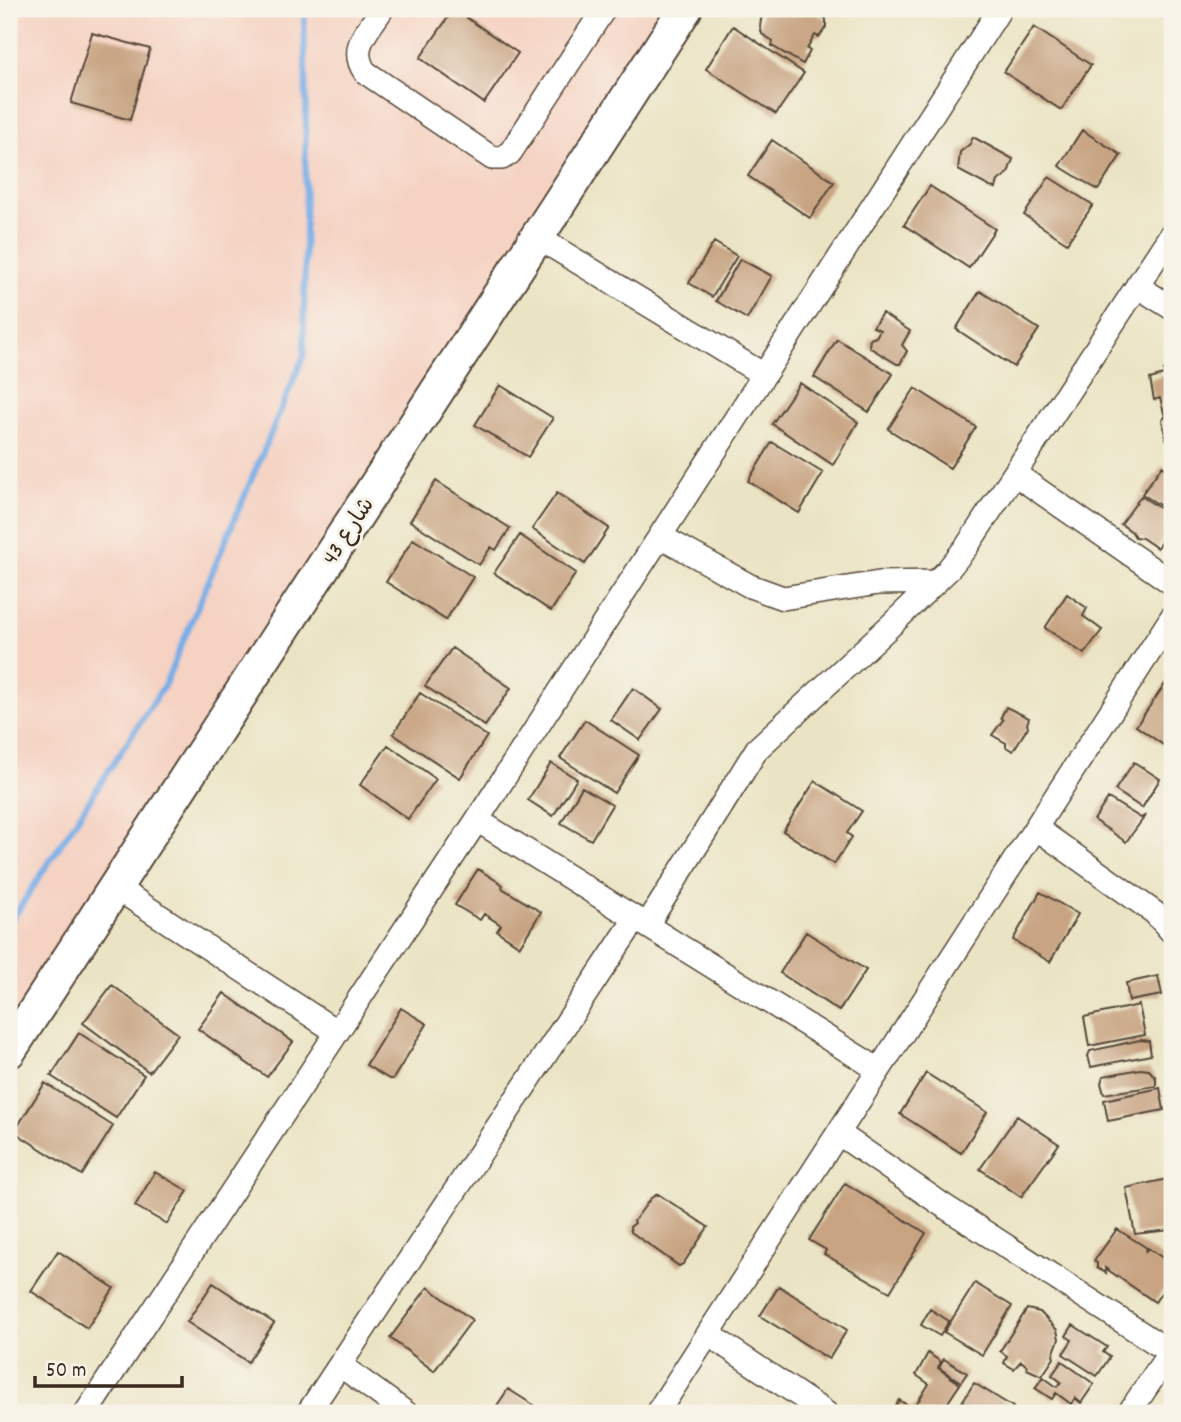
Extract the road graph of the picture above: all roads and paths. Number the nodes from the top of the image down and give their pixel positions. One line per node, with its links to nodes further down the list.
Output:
1 (382, 9): 2 (street)
2 (604, 9)
3 (685, 9): 6 (street, شارع 43)
4 (1000, 9): 9 (street)
5 (1172, 233): 7 (street)
6 (537, 237): 9 (street); 17 (street, شارع 43)
7 (1138, 286): 8 (street); 10 (street)
8 (1172, 308)
9 (764, 375): 11 (street)
10 (1015, 474): 12 (street); 13 (street)
11 (660, 537): 12 (street); 15 (street)
12 (936, 582): 18 (street)
13 (1172, 583)
14 (1171, 622): 16 (street)
15 (477, 820): 18 (street); 20 (street)
16 (1036, 828): 19 (street); 22 (street)
17 (116, 887): 20 (street); 21 (street, شارع 43)
18 (641, 922): 22 (street); 26 (street)
19 (1172, 932)
20 (337, 1032): 27 (street)
21 (9, 1051)
22 (879, 1070): 23 (street)
23 (838, 1133): 24 (street); 25 (street)
24 (708, 1334): 30 (street); 31 (street)
25 (1171, 1350): 32 (street)
26 (340, 1365): 28 (street); 29 (street)
27 (86, 1413)
28 (308, 1413)
29 (406, 1413)
30 (657, 1413)
31 (826, 1413)
32 (1129, 1413)

